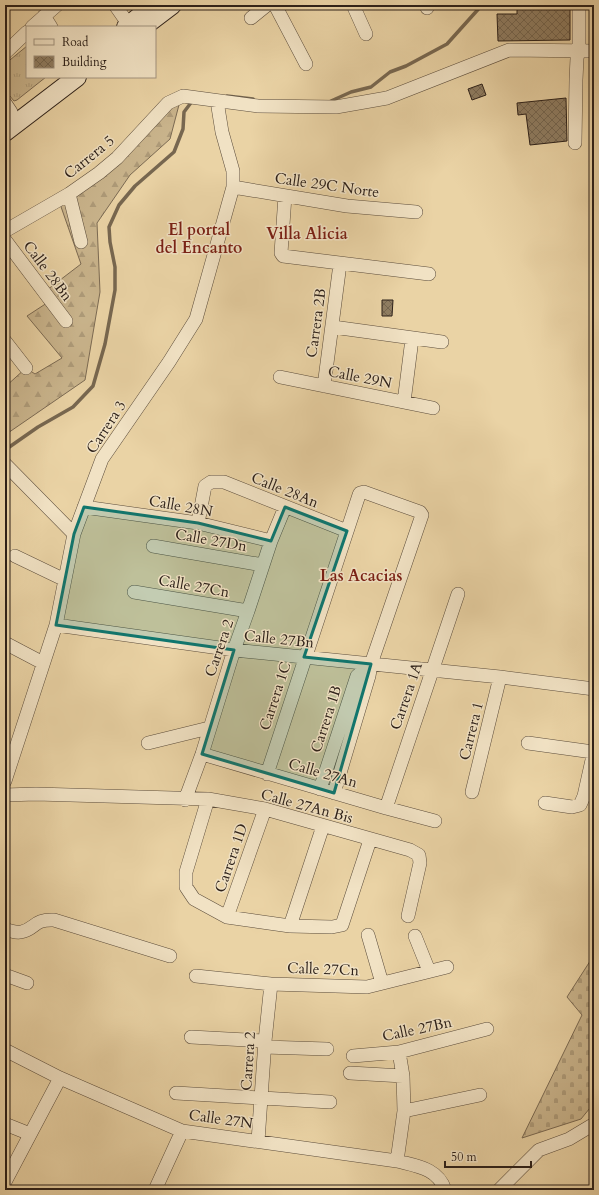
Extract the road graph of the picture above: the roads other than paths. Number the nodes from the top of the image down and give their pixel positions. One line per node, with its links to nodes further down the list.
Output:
1 (57, 5): 9 (street)
2 (115, 5): 13 (street)
3 (154, 5): 13 (main road)
4 (172, 5): 13 (main road)
5 (266, 5): 10 (street)
6 (275, 5): 19 (street)
7 (353, 5): 15 (street)
8 (579, 5): 16 (street)
9 (44, 16): 11 (street); 12 (street)
10 (251, 18)
11 (33, 26)
12 (50, 26)
13 (133, 26)
14 (26, 33): 18 (street)
15 (366, 34)
16 (579, 51): 17 (street); 22 (street); 25 (street)
17 (594, 51)
18 (5, 53)
19 (306, 64)
20 (58, 78): 23 (main road)
21 (76, 78): 24 (main road)
22 (214, 101): 26 (street, Carrera 3); 27 (street, Carrera 5)
23 (7, 110)
24 (5, 132)
25 (575, 143)
26 (233, 187): 28 (street, Calle 29C Norte); 47 (street, Carrera 3)
27 (69, 194): 30 (street, Carrera 5); 32 (street)
28 (285, 196): 29 (street, Calle 29C Norte); 33 (street)
29 (416, 212)
30 (5, 231)
31 (5, 240): 35 (street, Calle 28Bn)
32 (81, 242)
33 (340, 264): 34 (street); 36 (street, Carrera 2B)
34 (430, 274)
35 (66, 321)
36 (333, 327): 37 (street); 42 (street, Carrera 2B)
37 (412, 338): 39 (street); 43 (street)
38 (5, 341): 40 (street)
39 (442, 342)
40 (26, 368)
41 (280, 377): 42 (street, Calle 29N)
42 (324, 386): 43 (street, Calle 29N)
43 (404, 402): 44 (street, Calle 29N)
44 (433, 408)
45 (5, 464): 51 (street)
46 (360, 493): 50 (street, Carrera 1C); 65 (street, Carrera 1B)
47 (84, 506): 49 (street, Calle 28N); 51 (street, Carrera 3)
48 (285, 507): 49 (street, Calle 28An); 50 (street, Calle 28An); 52 (street, Carrera 2)
49 (198, 523): 52 (street, Calle 28N)
50 (346, 531): 63 (street, Carrera 1C)
51 (74, 534): 56 (street, Carrera 3)
52 (271, 541): 55 (street, Carrera 2)
53 (153, 546): 55 (street, Calle 27Dn)
54 (15, 556): 56 (street)
55 (263, 565): 59 (street, Carrera 2)
56 (65, 580): 60 (street, Carrera 3)
57 (134, 592): 59 (street, Calle 27Cn)
58 (458, 594): 66 (street, Carrera 1A)
59 (248, 611): 62 (street, Carrera 2)
60 (56, 625): 62 (street, Calle 27Bn); 64 (street, Carrera 3)
61 (5, 643): 64 (street)
62 (234, 650): 63 (street, Calle 27Bn); 69 (street, Carrera 2)
63 (304, 657): 65 (street, Calle 27Bn); 74 (street, Carrera 1C)
64 (42, 663): 75 (street, Carrera 3)
65 (370, 664): 66 (street, Calle 27Bn); 76 (street, Carrera 1B); 78 (street, Carrera 1B)
66 (431, 671): 67 (street, Calle 27Bn); 83 (street, Carrera 1A)
67 (500, 677): 68 (street); 77 (street, Carrera 1)
68 (594, 689)
69 (209, 728): 70 (street); 73 (street, Carrera 2)
70 (148, 742)
71 (528, 743): 72 (street)
72 (594, 752): 82 (street)
73 (202, 754): 74 (street, Calle 27An); 81 (street, Carrera 2)
74 (267, 774): 76 (street, Calle 27An)
75 (5, 781)
76 (320, 789): 78 (street, Calle 27An)
77 (472, 792)
78 (334, 793): 83 (street, Calle 27An)
79 (5, 795): 81 (street)
80 (208, 799): 81 (street, Calle 27An Bis); 84 (street, Calle 27An Bis); 89 (street)
81 (185, 800)
82 (545, 804)
83 (386, 808): 85 (street, Calle 27An)
84 (265, 809): 86 (street, Calle 27An Bis); 89 (street, Carrera 1D)
85 (435, 821)
86 (323, 826): 87 (street, Calle 27An Bis); 90 (street)
87 (370, 840): 88 (street, Calle 27An Bis); 90 (street)
88 (408, 916)
89 (228, 917): 90 (street)
90 (290, 926)
91 (5, 929): 94 (street)
92 (368, 935): 100 (street)
93 (414, 936): 96 (street)
94 (170, 956)
95 (447, 967): 96 (street, Calle 27Cn)
96 (429, 972): 100 (street, Calle 27Cn)
97 (5, 975): 99 (street)
98 (196, 976): 101 (street, Calle 27Cn)
99 (27, 983)
100 (382, 983): 101 (street, Calle 27Cn)
101 (271, 984): 104 (street, Carrera 2)
102 (488, 1029): 107 (street, Calle 27Bn)
103 (191, 1037): 104 (street)
104 (264, 1044): 105 (street); 114 (street, Carrera 2)
105 (327, 1049)
106 (5, 1050): 111 (street, Calle 27N)
107 (399, 1052): 108 (street, Calle 27Bn); 110 (street)
108 (353, 1056)
109 (350, 1073): 110 (street)
110 (403, 1076): 116 (street)
111 (60, 1078): 119 (street, Calle 27N); 120 (street)
112 (176, 1093): 114 (street)
113 (480, 1095): 116 (street)
114 (261, 1098): 115 (street); 121 (street, Carrera 2)
115 (330, 1102)
116 (404, 1111): 122 (street)
117 (5, 1124): 120 (street)
118 (594, 1124): 126 (street)
119 (182, 1131): 121 (street, Calle 27N); 125 (street)
120 (30, 1134): 123 (street)
121 (258, 1141): 122 (street, Calle 27N)
122 (397, 1161): 124 (street, Calle 27N)
123 (6, 1178)
124 (444, 1186)
125 (155, 1190)
126 (499, 1190)

